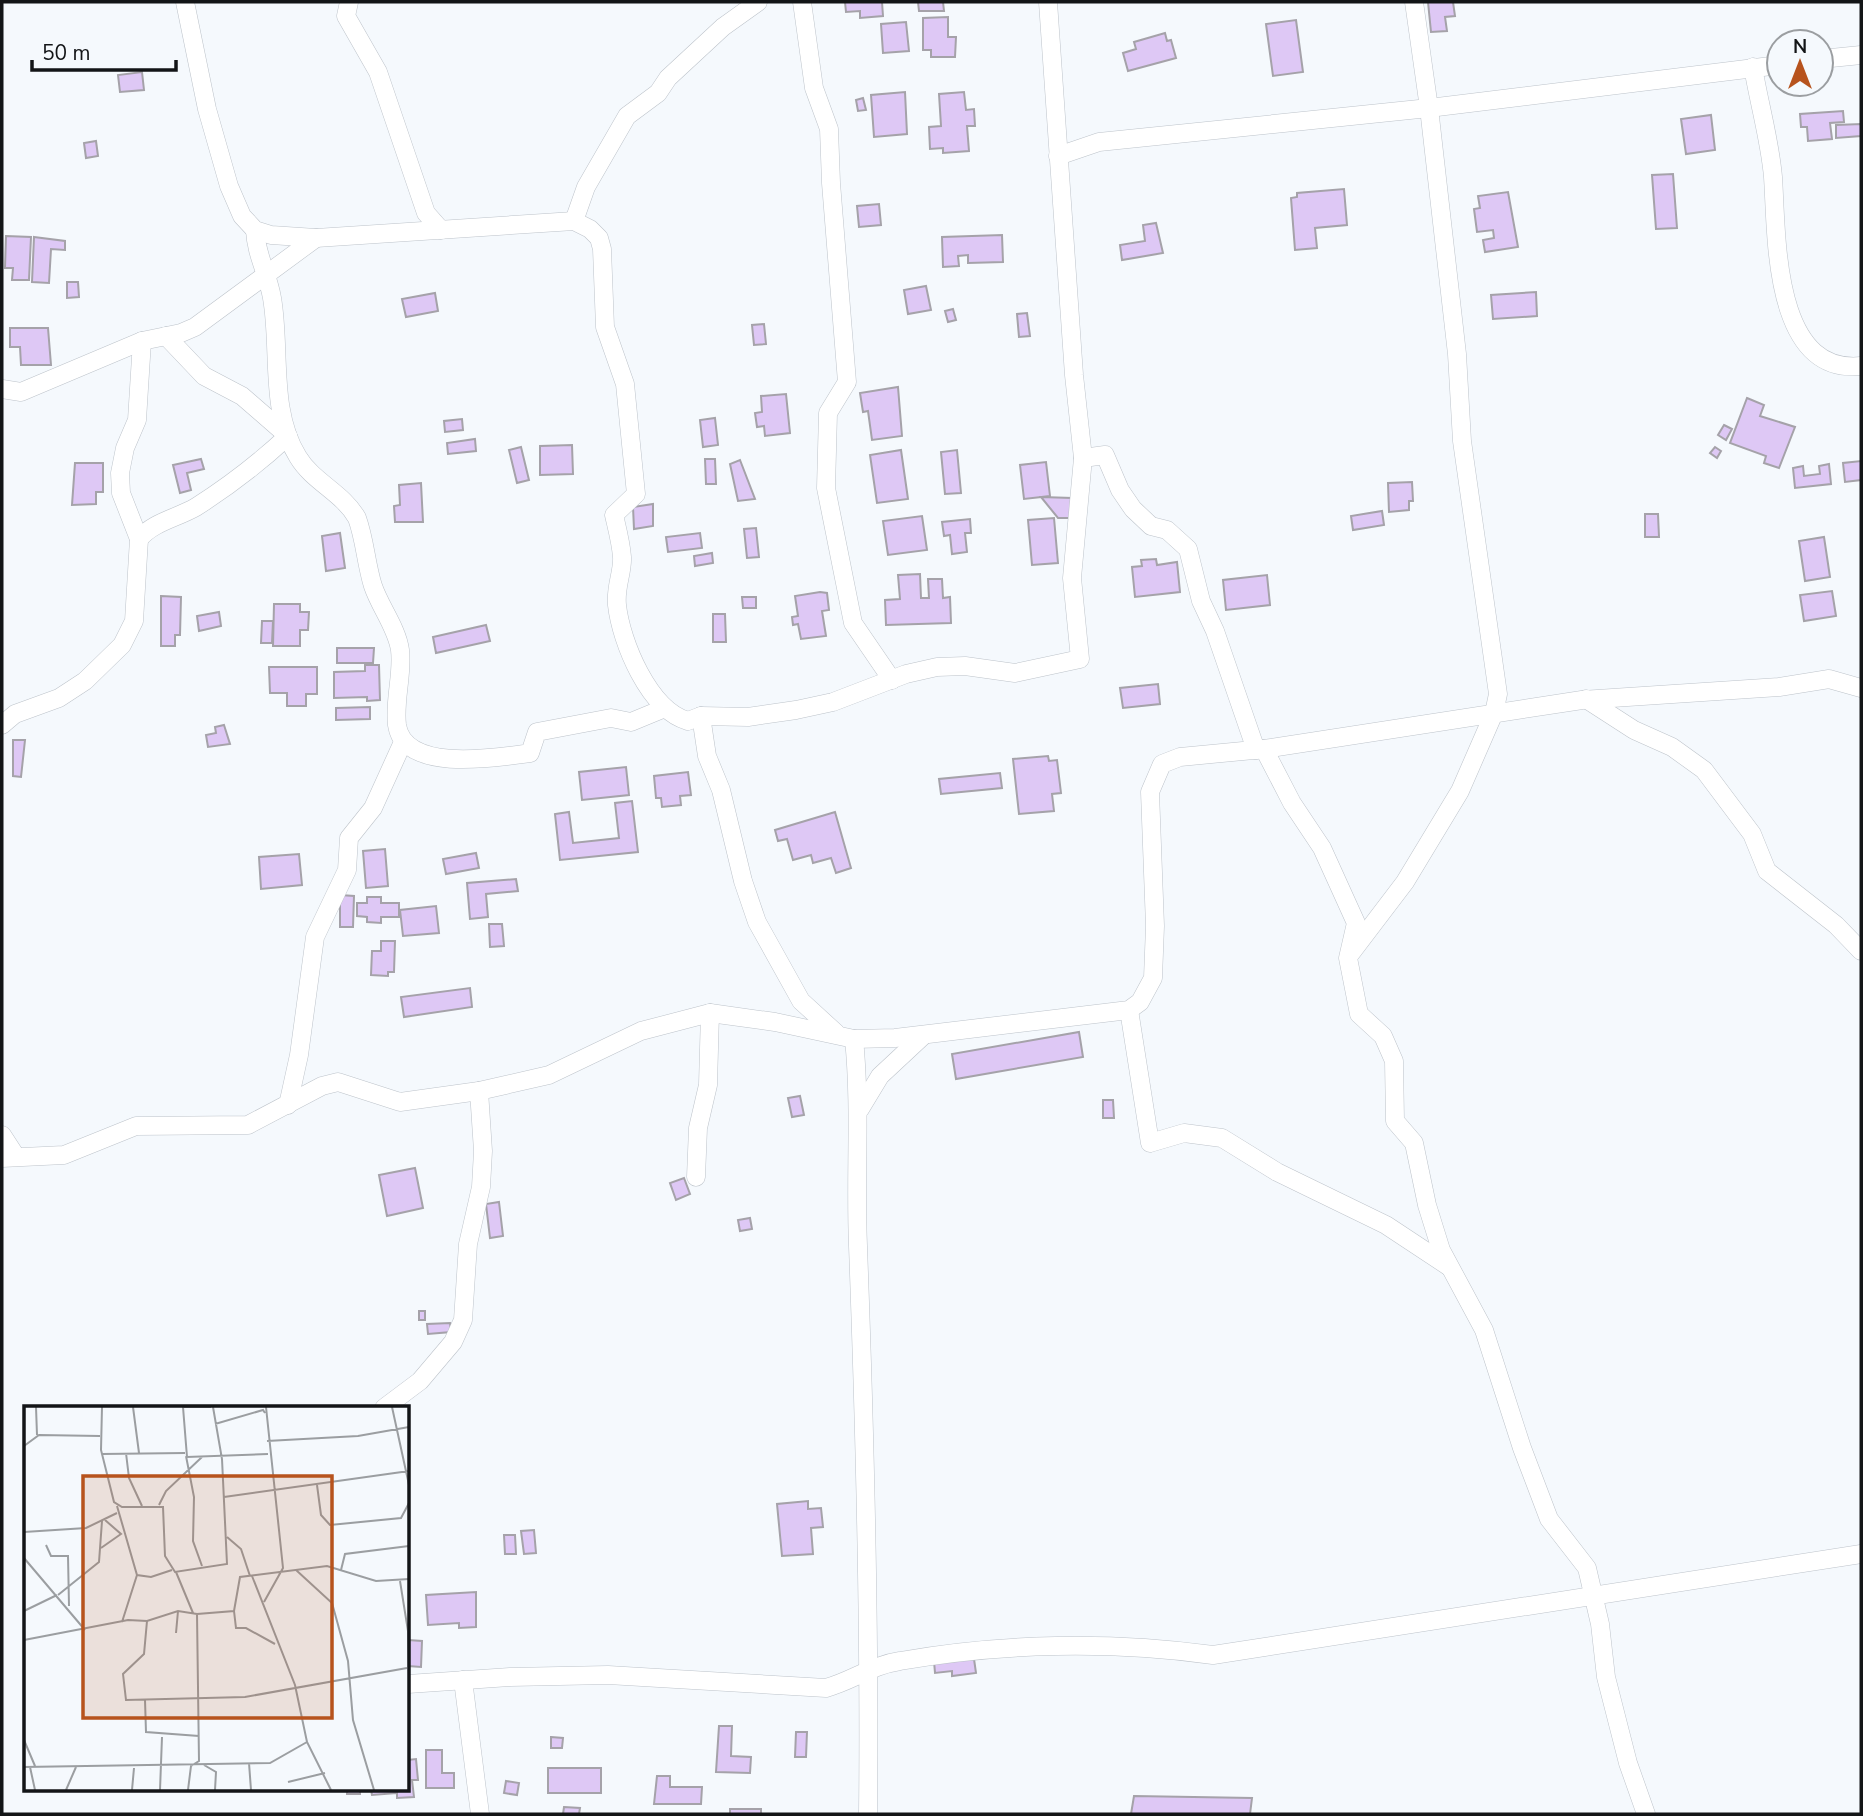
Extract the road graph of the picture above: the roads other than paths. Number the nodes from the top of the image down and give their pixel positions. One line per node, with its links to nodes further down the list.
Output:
1 (186, 2): 14 (street)
2 (349, 2): 15 (street)
3 (758, 2): 13 (street)
4 (802, 2): 25 (street)
5 (1048, 2): 12 (street)
6 (1414, 2): 11 (street)
7 (1861, 55): 8 (street)
8 (1835, 58)
9 (1765, 66): 10 (street)
10 (1753, 67): 11 (street); 20 (street)
11 (1429, 108): 12 (street); 29 (street)
12 (1058, 156): 23 (street)
13 (574, 221): 15 (street); 28 (street)
14 (255, 230): 16 (street); 17 (street)
15 (441, 230): 16 (street)
16 (316, 238): 17 (street)
17 (265, 275): 18 (street); 22 (street)
18 (166, 335): 19 (street); 22 (street)
19 (142, 341): 21 (street); 24 (street)
20 (1861, 366)
21 (2, 389)
22 (288, 436): 24 (street); 32 (street)
23 (1083, 458): 25 (street); 33 (street)
24 (139, 539): 31 (street)
25 (892, 680): 30 (street)
26 (1861, 688): 27 (street)
27 (1586, 699): 29 (street); 34 (street)
28 (665, 708): 30 (street); 32 (street)
29 (1494, 713): 33 (street); 35 (street)
30 (701, 716): 39 (street)
31 (2, 724)
32 (403, 742): 41 (street)
33 (1260, 749): 35 (street); 36 (street)
34 (1861, 950)
35 (1348, 958): 46 (street)
36 (1129, 1010): 38 (street); 46 (street)
37 (710, 1013): 39 (street); 40 (street); 45 (street)
38 (924, 1035): 39 (street); 42 (street)
39 (846, 1037): 42 (street)
40 (479, 1091): 41 (street); 47 (street)
41 (288, 1105): 44 (street)
42 (859, 1112): 50 (street)
43 (2, 1135): 44 (street)
44 (8, 1156)
45 (696, 1177)
46 (1452, 1269): 49 (street)
47 (387, 1406)
48 (1861, 1554): 49 (street)
49 (1594, 1595): 50 (street); 55 (street)
50 (867, 1669): 51 (street); 54 (street)
51 (463, 1680): 52 (street); 53 (street)
52 (410, 1684)
53 (480, 1814)
54 (868, 1814)
55 (1646, 1814)

